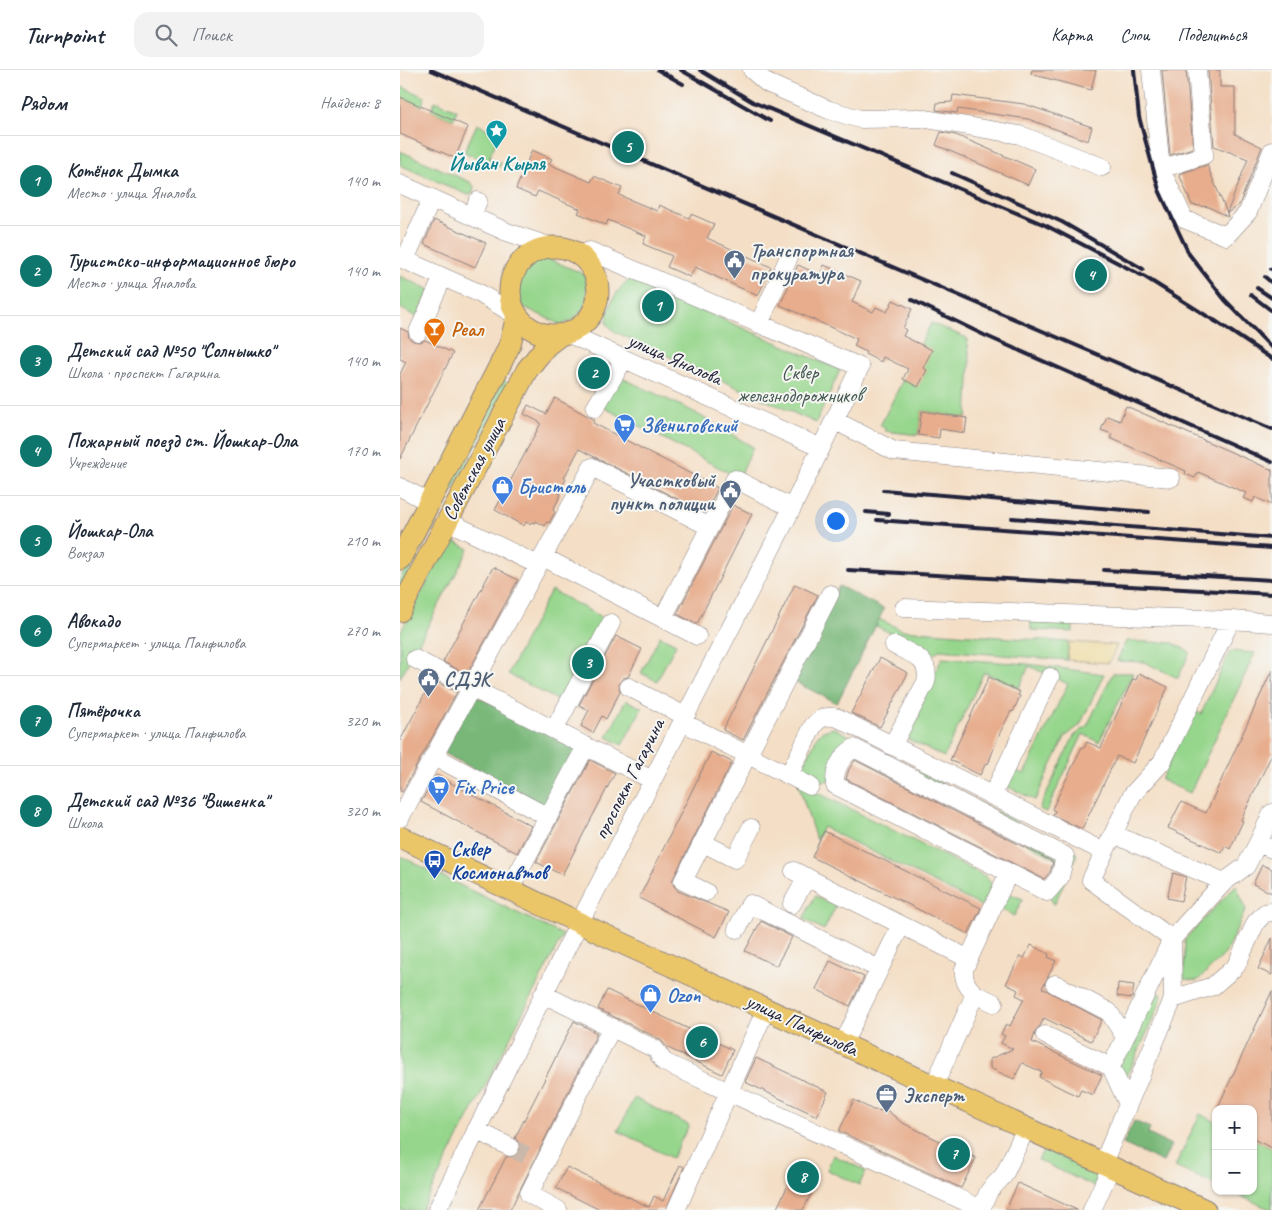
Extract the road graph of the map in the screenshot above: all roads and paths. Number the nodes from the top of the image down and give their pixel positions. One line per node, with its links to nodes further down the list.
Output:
1 (752, 70): 5 (street)
2 (1151, 70): 6 (street)
3 (1197, 70): 6 (street)
4 (1272, 151): 6 (street)
5 (1102, 167)
6 (1161, 169)
7 (400, 184): 8 (street)
8 (432, 198): 9 (street); 11 (street)
9 (552, 247): 10 (main road); 14 (main road)
10 (579, 255): 15 (street); 17 (main road)
11 (402, 259): 13 (street)
12 (788, 259): 15 (street)
13 (443, 277): 14 (street); 16 (street)
14 (518, 316): 17 (main road); 24 (main road, Советская улица)
15 (760, 324): 20 (street, проспект Гагарина)
16 (418, 332)
17 (563, 334): 18 (street, улица Яналова); 26 (main road, Советская улица)
18 (624, 360): 19 (street); 21 (street, улица Яналова)
19 (595, 408)
20 (834, 420): 21 (street, проспект Гагарина); 22 (street)
21 (820, 448): 25 (street, проспект Гагарина)
22 (1170, 478)
23 (400, 487): 24 (street)
24 (429, 502): 28 (main road, Советская улица)
25 (792, 508): 27 (street); 43 (street, проспект Гагарина)
26 (448, 520): 29 (street); 32 (main road, Советская улица)
27 (710, 527): 29 (street); 33 (street)
28 (400, 559)
29 (541, 561): 33 (street); 41 (street)
30 (830, 594): 47 (street)
31 (904, 608): 34 (street)
32 (400, 611)
33 (663, 618): 37 (street)
34 (1231, 620): 36 (street); 57 (street)
35 (611, 622): 44 (street)
36 (1272, 623)
37 (697, 636)
38 (894, 645): 46 (street)
39 (415, 659): 41 (street)
40 (1050, 677): 52 (street)
41 (472, 687): 44 (street); 48 (street)
42 (629, 687): 43 (street)
43 (684, 719): 47 (street); 50 (street, проспект Гагарина)
44 (554, 730): 45 (street)
45 (586, 746): 50 (street); 54 (street)
46 (892, 746): 49 (street); 52 (street)
47 (748, 754): 49 (street); 59 (street)
48 (434, 756): 54 (street); 55 (street)
49 (789, 775): 51 (street)
50 (652, 780): 68 (street, проспект Гагарина)
51 (810, 786)
52 (992, 796): 61 (street)
53 (1272, 813): 60 (street)
54 (548, 817): 64 (street)
55 (400, 818)
56 (751, 828): 59 (street)
57 (1113, 834): 61 (street); 63 (street)
58 (400, 837): 64 (main road, улица Панфилова)
59 (703, 843): 65 (street)
60 (1265, 846): 63 (street)
61 (1104, 852): 71 (street)
62 (1008, 874): 62 (street); 72 (street)
63 (1224, 882): 71 (street)
64 (510, 890): 68 (main road, улица Панфилова)
65 (706, 892)
66 (792, 904): 69 (street)
67 (1272, 912): 77 (street)
68 (579, 923): 75 (street, проспект Гагарина); 79 (main road, улица Панфилова)
69 (901, 924): 72 (street); 73 (street)
70 (737, 929): 73 (street)
71 (1172, 939): 77 (street); 82 (street)
72 (969, 959): 76 (street)
73 (879, 969): 83 (street)
74 (1055, 984): 82 (street)
75 (544, 994): 80 (street); 89 (street, проспект Гагарина)
76 (976, 994): 78 (street); 85 (street)
77 (1172, 999): 87 (street)
78 (994, 1003)
79 (766, 1009): 83 (main road, улица Панфилова); 86 (street)
80 (612, 1028): 86 (street); 93 (street)
81 (1045, 1035): 84 (street)
82 (1125, 1037): 84 (street)
83 (844, 1044): 85 (main road, улица Панфилова)
84 (1111, 1066): 87 (street)
85 (934, 1086): 88 (main road, улица Панфилова)
86 (728, 1093): 88 (street); 94 (street)
87 (1128, 1104): 91 (street)
88 (1026, 1128): 91 (main road, улица Панфилова)
89 (476, 1130): 90 (street); 92 (street, проспект Гагарина)
90 (510, 1147)
91 (1107, 1165): 95 (street); 96 (main road, улица Панфилова)
92 (437, 1210)
93 (558, 1210)
94 (676, 1210)
95 (1092, 1210)
96 (1205, 1210)

